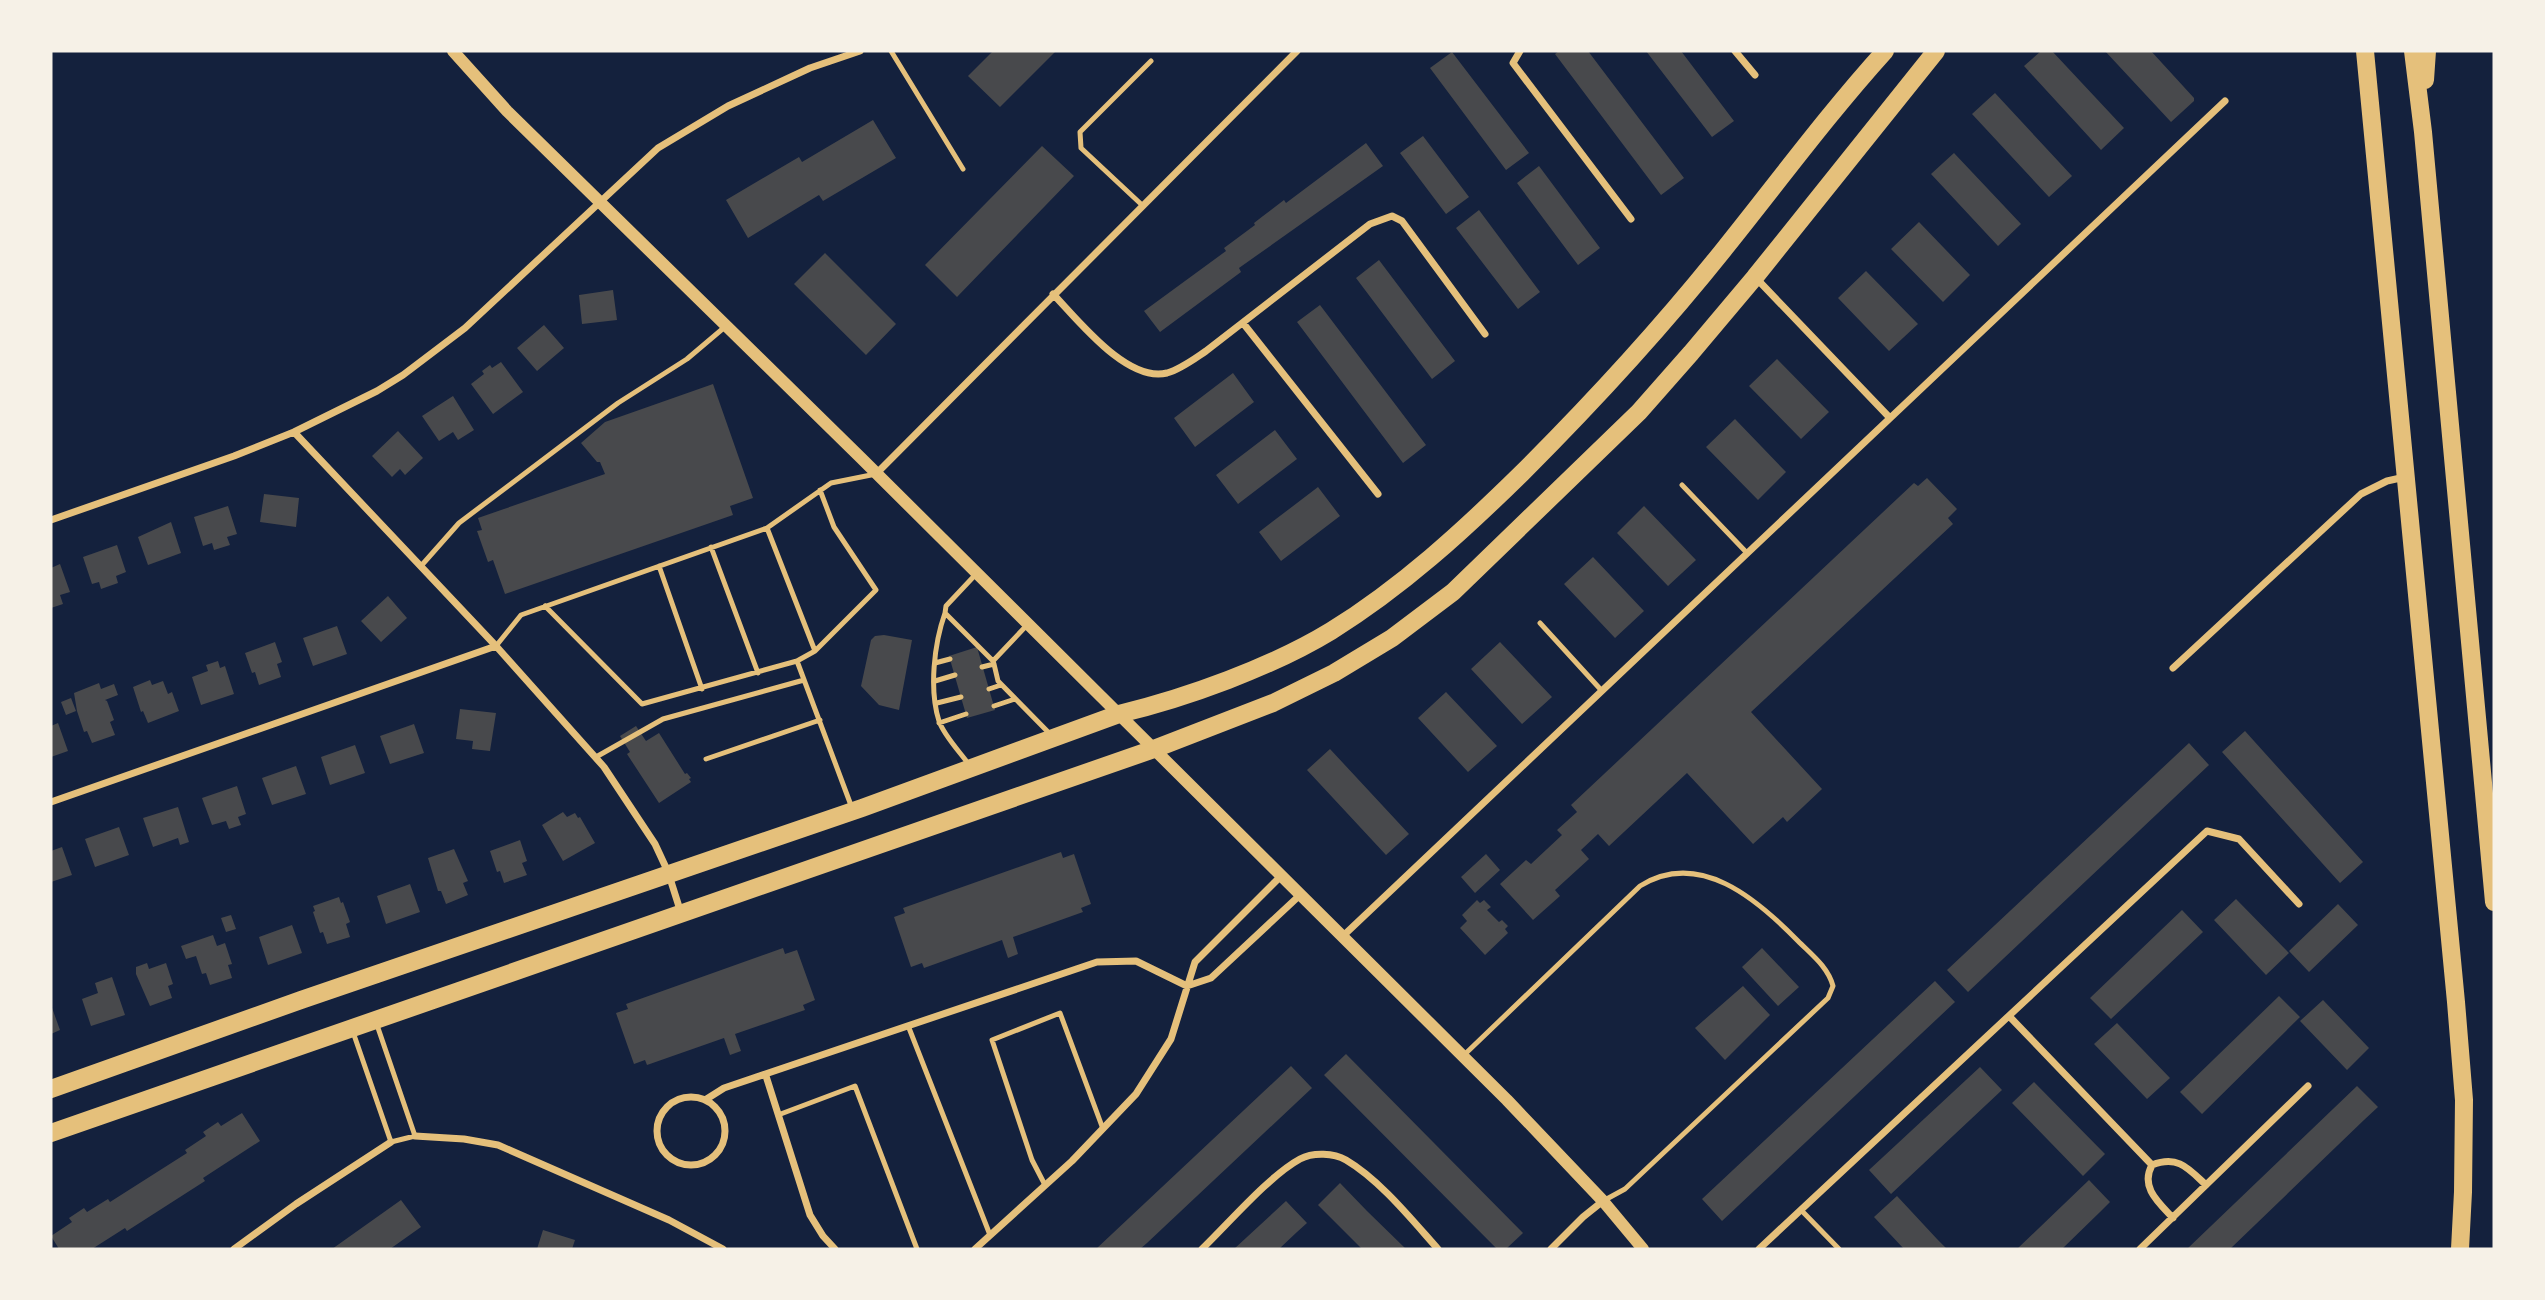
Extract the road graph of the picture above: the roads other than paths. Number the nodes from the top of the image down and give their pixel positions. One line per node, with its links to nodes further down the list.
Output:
1 (453, 51): 17 (street)
2 (860, 51): 17 (street)
3 (891, 51): 16 (lane)
4 (1297, 51): 18 (street)
5 (1520, 51): 19 (street)
6 (1735, 51): 13 (street)
7 (1885, 51): 64 (main road)
8 (1936, 51): 20 (main road)
9 (2365, 51): 28 (main road)
10 (2413, 51): 15 (main road)
11 (2427, 51): 15 (main road)
12 (1151, 61): 18 (lane)
13 (1755, 75)
14 (2224, 101): 25 (street)
15 (2423, 132): 77 (main road)
16 (963, 169)
17 (599, 201): 23 (street); 26 (street)
18 (1142, 205): 21 (street)
19 (1630, 219)
20 (1755, 277): 25 (street); 68 (main road)
21 (1054, 294): 22 (street); 27 (street)
22 (1243, 323): 24 (street); 31 (street)
23 (726, 326): 27 (street); 36 (lane)
24 (1485, 334)
25 (1890, 418): 35 (street)
26 (295, 432): 32 (street); 36 (street)
27 (876, 474): 30 (lane); 38 (street)
28 (2407, 477): 50 (street); 115 (main road)
29 (1682, 485): 35 (lane)
30 (820, 490): 33 (lane); 44 (lane)
31 (1378, 494)
32 (51, 520)
33 (767, 528): 34 (lane); 44 (lane)
34 (711, 547): 37 (lane); 51 (lane)
35 (1747, 553): 58 (street)
36 (421, 566): 43 (street)
37 (659, 566): 39 (lane); 56 (lane)
38 (977, 573): 40 (lane); 42 (street)
39 (545, 607): 43 (lane); 56 (lane)
40 (945, 613): 47 (lane); 48 (lane)
41 (1540, 623): 58 (lane)
42 (1028, 624): 47 (lane); 64 (street)
43 (496, 646): 69 (street); 72 (street)
44 (815, 651): 46 (lane)
45 (950, 659): 48 (lane)
46 (797, 661): 51 (lane); 53 (lane)
47 (993, 662): 49 (lane); 55 (lane)
48 (935, 663): 54 (lane)
49 (982, 667)
50 (2173, 668)
51 (758, 673): 56 (lane)
52 (955, 675): 54 (lane)
53 (804, 680): 65 (lane); 69 (lane)
54 (934, 681): 61 (lane)
55 (1001, 685): 57 (lane); 60 (lane)
56 (702, 689)
57 (989, 689)
58 (1602, 691): 80 (street)
59 (961, 697): 61 (lane)
60 (1015, 699): 62 (lane); 67 (lane)
61 (937, 704): 66 (lane)
62 (994, 706)
63 (966, 714): 66 (lane)
64 (1119, 714): 67 (main road); 68 (street)
65 (820, 720): 70 (lane); 73 (lane)
66 (939, 723): 71 (lane)
67 (1054, 738): 71 (main road)
68 (1154, 749): 75 (street); 79 (main road)
69 (596, 757): 74 (street)
70 (706, 759)
71 (972, 769): 73 (main road)
72 (51, 802)
73 (853, 810): 74 (main road)
74 (668, 872): 79 (street); 89 (main road)
75 (1281, 876): 76 (street); 81 (street)
76 (1300, 895): 80 (street); 81 (street)
77 (2494, 902)
78 (2299, 904): 82 (street)
79 (681, 913): 83 (main road)
80 (1343, 936): 86 (street)
81 (1188, 986): 84 (street); 92 (street)
82 (2009, 1016): 96 (street); 100 (street)
83 (375, 1020): 85 (main road); 94 (lane)
84 (909, 1027): 87 (street); 102 (lane)
85 (352, 1029): 93 (main road); 95 (lane)
86 (1463, 1056): 99 (street); 99 (lane)
87 (766, 1076): 90 (street); 91 (street)
88 (2308, 1086): 98 (street)
89 (51, 1089)
90 (705, 1100): 90 (street)
91 (778, 1115): 105 (street); 106 (lane)
92 (1102, 1129): 97 (street); 97 (lane)
93 (51, 1133)
94 (415, 1136): 95 (lane); 104 (street)
95 (391, 1142): 103 (street)
96 (2152, 1165): 98 (street); 101 (street)
97 (1045, 1185): 102 (street)
98 (2206, 1185): 101 (street)
99 (1603, 1201): 110 (street); 111 (street)
100 (1801, 1210): 112 (street); 113 (lane)
101 (2173, 1217): 114 (street)
102 (990, 1236): 107 (street)
103 (234, 1249)
104 (723, 1249)
105 (835, 1249)
106 (917, 1249)
107 (975, 1249)
108 (1202, 1249): 109 (street)
109 (1438, 1249)
110 (1550, 1249)
111 (1643, 1249)
112 (1759, 1249)
113 (1839, 1249)
114 (2140, 1249)
115 (2460, 1249)

